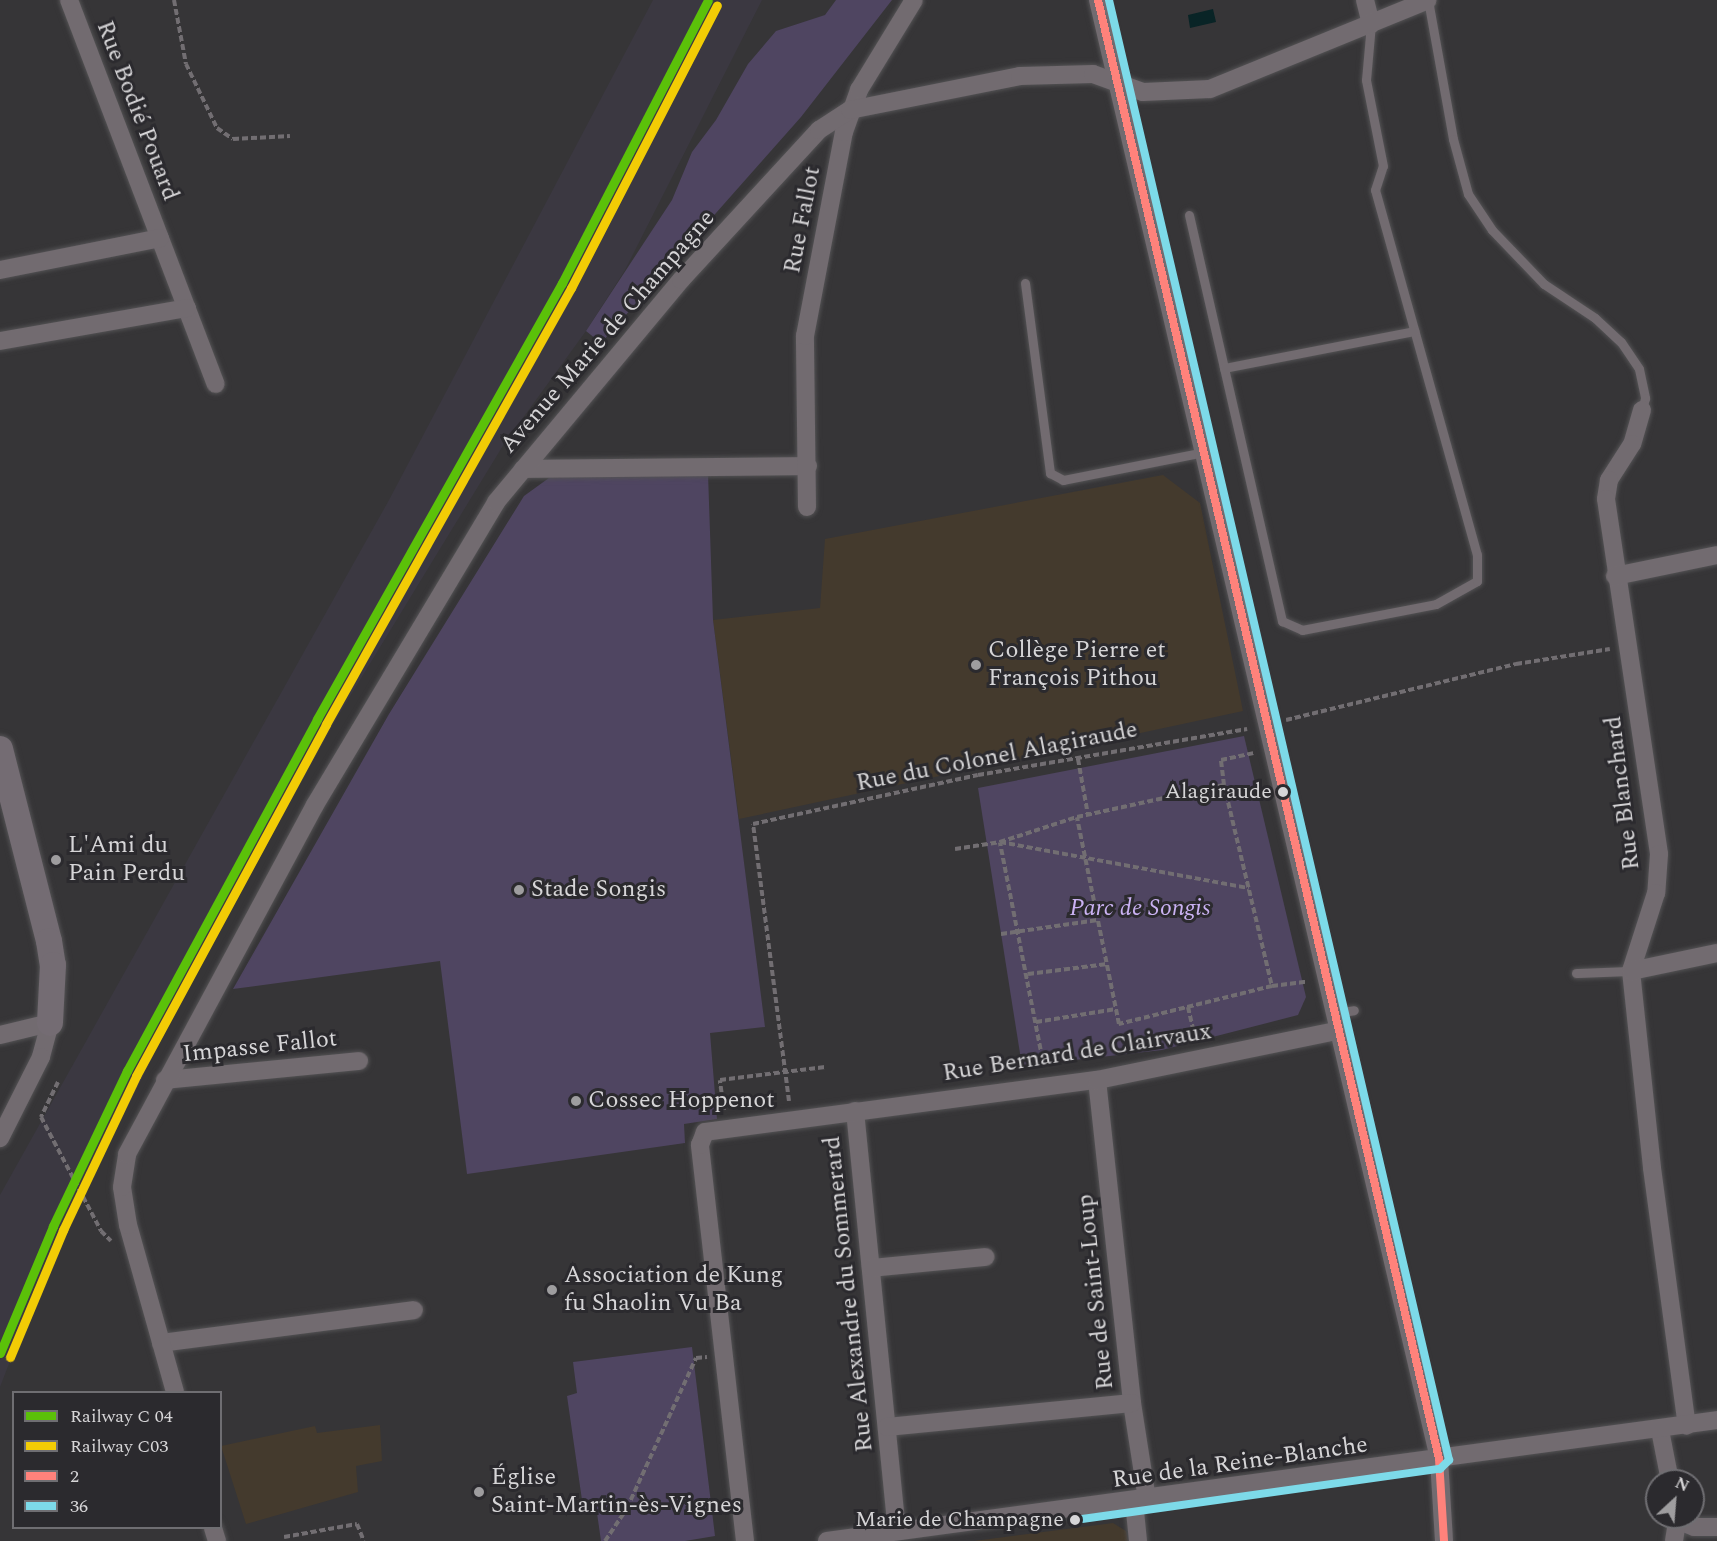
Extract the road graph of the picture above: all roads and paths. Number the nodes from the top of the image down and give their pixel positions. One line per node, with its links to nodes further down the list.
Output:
1 (69, 0): 12 (street, Rue Bodié Pouard)
2 (174, 0): 10 (path)
3 (914, 0): 9 (street, Rue Fallot)
4 (1098, 0): 8 (street)
5 (1365, 0): 7 (street)
6 (1428, 0): 7 (street, Avenue Marie de Champagne); 20 (lane)
7 (1371, 24): 8 (street, Avenue Marie de Champagne); 16 (lane)
8 (1116, 82): 9 (street, Avenue Marie de Champagne); 21 (street)
9 (850, 110): 22 (street, Rue Fallot); 23 (street, Avenue Marie de Champagne)
10 (290, 135)
11 (1190, 215): 18 (lane)
12 (160, 238): 13 (street, Rue Bodié Pouard); 15 (street, Rue Bodié Pouard)
13 (0, 270)
14 (1025, 283): 21 (lane)
15 (187, 308): 17 (street); 19 (street, Rue Bodié Pouard)
16 (1414, 331): 18 (lane); 18 (lane)
17 (0, 341)
18 (1224, 368)
19 (216, 384)
20 (1642, 410): 26 (street, Rue Blanchard)
21 (1204, 452): 53 (street)
22 (808, 466): 23 (street); 24 (street, Rue Fallot)
23 (523, 469): 62 (street, Avenue Marie de Champagne)
24 (807, 507)
25 (1717, 555): 26 (street)
26 (1615, 576): 27 (street, Rue Blanchard)
27 (1626, 646): 28 (path); 46 (street, Rue Blanchard)
28 (1286, 720)
29 (1248, 729): 32 (path, Rue du Colonel Alagiraude)
30 (0, 749): 34 (main road)
31 (1253, 753): 33 (path)
32 (1078, 759): 35 (path); 60 (path, Rue du Colonel Alagiraude)
33 (1224, 784): 35 (path); 40 (path)
34 (6, 798): 55 (main road)
35 (1088, 815): 36 (path)
36 (1077, 817): 37 (path); 39 (path)
37 (1000, 842): 38 (path); 39 (path); 42 (path)
38 (956, 849)
39 (1085, 860): 40 (path); 41 (path)
40 (1249, 888): 50 (path)
41 (1098, 920): 42 (path); 45 (path)
42 (1018, 930): 43 (path); 48 (path)
43 (1000, 934)
44 (1717, 953): 46 (street)
45 (1107, 964): 48 (path); 52 (path)
46 (1631, 971): 47 (lane); 78 (street, Rue Blanchard)
47 (1576, 973)
48 (1028, 974): 54 (path)
49 (1306, 982): 50 (path)
50 (1272, 986): 51 (path)
51 (1188, 1007): 52 (path); 57 (path)
52 (1116, 1009): 54 (path)
53 (1343, 1018): 63 (street, Rue Bernard de Clairvaux); 81 (street)
54 (1036, 1022): 61 (path)
55 (50, 1023): 56 (street); 68 (street)
56 (0, 1035)
57 (1198, 1050)
58 (359, 1061): 62 (street, Impasse Fallot)
59 (825, 1067): 60 (path)
60 (785, 1072): 66 (path); 67 (path)
61 (1045, 1074)
62 (165, 1080): 73 (street, Avenue Marie de Champagne)
63 (1097, 1080): 65 (street, Rue Bernard de Clairvaux); 76 (street, Rue de Saint-Loup)
64 (58, 1082): 69 (path)
65 (855, 1111): 66 (street, Rue Alexandre du Sommerard); 71 (street, Rue Alexandre du Sommerard)
66 (791, 1120): 88 (street, Rue Alexandre du Sommerard)
67 (725, 1121)
68 (0, 1138)
69 (111, 1240)
70 (985, 1257): 71 (street)
71 (872, 1268): 79 (street, Rue Alexandre du Sommerard)
72 (414, 1310): 73 (street)
73 (161, 1343): 75 (street, Avenue Marie de Champagne)
74 (716, 1356): 87 (path)
75 (175, 1391)
76 (1132, 1403): 79 (street); 83 (street, Rue de Saint-Loup)
77 (1717, 1420): 78 (street, Rue de la Reine-Blanche)
78 (1687, 1426): 80 (street, Rue de la Reine-Blanche)
79 (887, 1427): 84 (street, Rue Alexandre du Sommerard)
80 (1660, 1430): 81 (street, Rue de la Reine-Blanche); 82 (street)
81 (1439, 1460): 83 (street, Rue de la Reine-Blanche); 91 (street)
82 (1668, 1469)
83 (1141, 1500): 84 (street, Rue de la Reine-Blanche); 90 (street, Rue de Saint-Loup)
84 (897, 1531): 89 (street, Rue de la Reine-Blanche)
85 (284, 1537): 86 (path)
86 (364, 1541)
87 (605, 1541)
88 (745, 1541)
89 (827, 1541)
90 (1138, 1541)
91 (1444, 1541)

